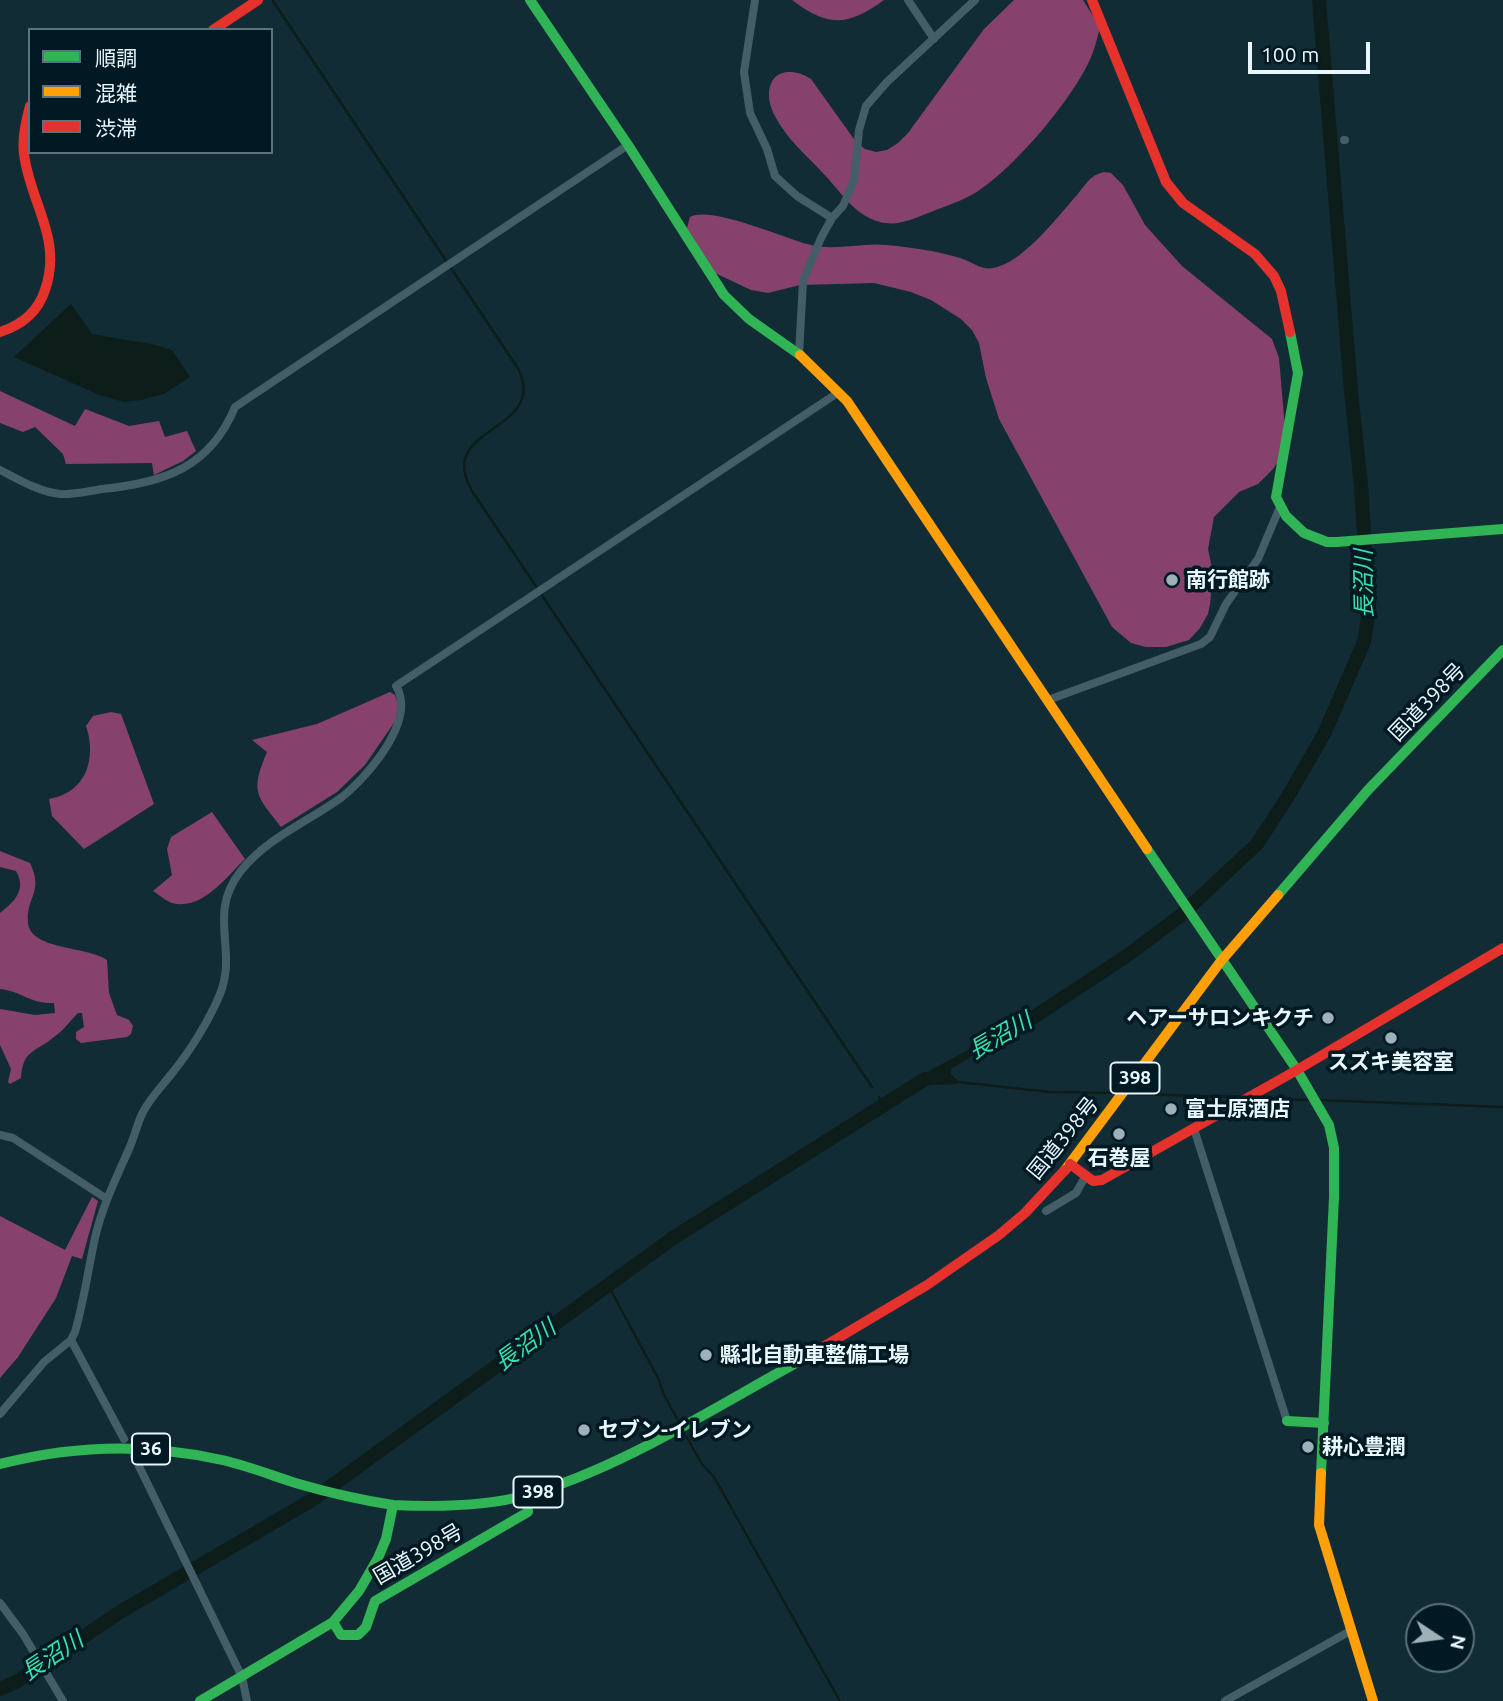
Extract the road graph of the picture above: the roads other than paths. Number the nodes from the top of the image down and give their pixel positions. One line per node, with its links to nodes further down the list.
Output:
1 (258, 0): 7 (main road)
2 (530, 0): 11 (main road)
3 (755, 0): 12 (street)
4 (908, 0): 8 (street)
5 (975, 0): 8 (street)
6 (1092, 0): 18 (main road)
7 (216, 28)
8 (934, 39): 12 (street)
9 (28, 109): 10 (main road)
10 (11, 131)
11 (628, 145): 15 (main road); 17 (street)
12 (832, 218): 15 (street)
13 (32, 223): 14 (main road)
14 (0, 332)
15 (799, 354): 16 (main road)
16 (839, 392): 21 (main road); 29 (street)
17 (0, 470)
18 (1280, 507): 19 (main road); 21 (street)
19 (1503, 529)
20 (1503, 650): 23 (main road, 国道398号 / 398)
21 (1048, 700): 23 (main road)
22 (1503, 948): 24 (main road)
23 (1221, 961): 24 (main road); 27 (main road, 国道398号 / 398)
24 (1297, 1070): 25 (main road); 34 (main road)
25 (1194, 1129): 28 (main road); 33 (street)
26 (0, 1135): 29 (street)
27 (1070, 1164): 28 (main road); 38 (main road, 国道398号 / 398)
28 (1086, 1177): 30 (street)
29 (107, 1199): 31 (street)
30 (1046, 1211)
31 (71, 1340): 32 (street); 35 (street)
32 (0, 1414)
33 (1287, 1421): 34 (main road)
34 (1324, 1423): 42 (main road)
35 (124, 1439)
36 (134, 1456): 43 (street)
37 (0, 1464): 39 (main road, 36)
38 (527, 1495): 39 (main road, 国道398号 / 398); 41 (main road, 国道398号 / 398)
39 (393, 1505): 41 (main road, 国道398号)
40 (0, 1602): 44 (street)
41 (333, 1622): 43 (main road, 国道398号)
42 (1352, 1630): 47 (street); 48 (main road)
43 (242, 1677): 45 (main road, 国道398号); 46 (street)
44 (63, 1701)
45 (200, 1701)
46 (247, 1701)
47 (1225, 1701)
48 (1373, 1701)

